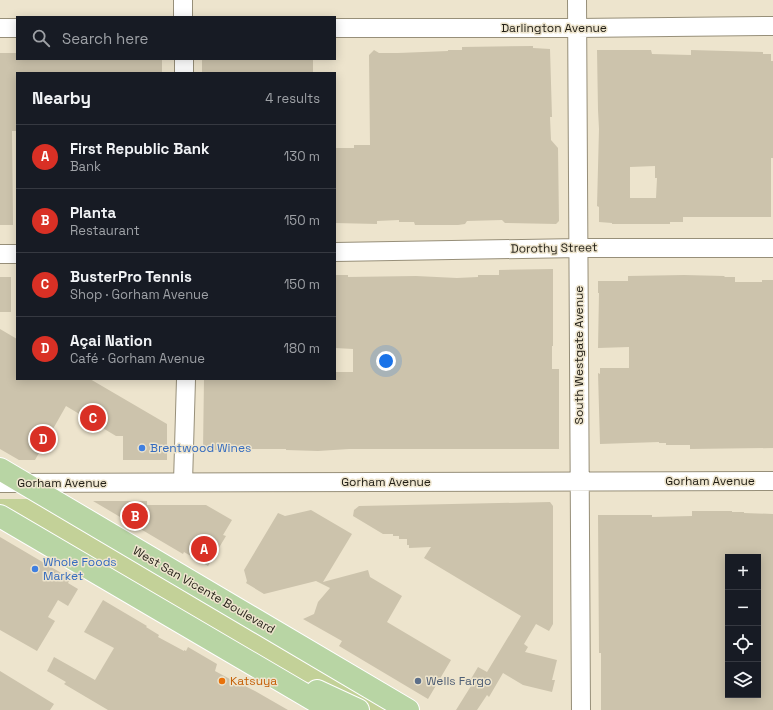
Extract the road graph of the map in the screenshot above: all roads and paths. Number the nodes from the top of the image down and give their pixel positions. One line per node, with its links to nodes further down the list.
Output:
1 (183, 0): 3 (street)
2 (578, 0): 8 (street, South Westgate Avenue)
3 (184, 16)
4 (773, 26): 8 (street, Darlington Avenue)
5 (0, 28): 6 (street)
6 (16, 28)
7 (336, 28): 8 (street, Darlington Avenue)
8 (577, 28): 11 (street, South Westgate Avenue)
9 (184, 60): 10 (street)
10 (184, 72)
11 (578, 248): 12 (street, Dorothy Street); 13 (street, Dorothy Street); 18 (street, South Westgate Avenue)
12 (773, 248)
13 (336, 252)
14 (0, 254): 15 (street)
15 (16, 254)
16 (186, 380): 20 (street)
17 (0, 469): 22 (main road, West San Vicente Boulevard)
18 (580, 481): 19 (street, Gorham Avenue); 20 (street, Gorham Avenue); 28 (street, South Westgate Avenue)
19 (773, 481)
20 (183, 482): 22 (street, Gorham Avenue)
21 (0, 483): 22 (street, Gorham Avenue)
22 (25, 483): 27 (main road, West San Vicente Boulevard)
23 (0, 516): 24 (main road)
24 (271, 674): 25 (main road); 26 (main road)
25 (331, 710)
26 (358, 710)
27 (408, 710)
28 (581, 710)

